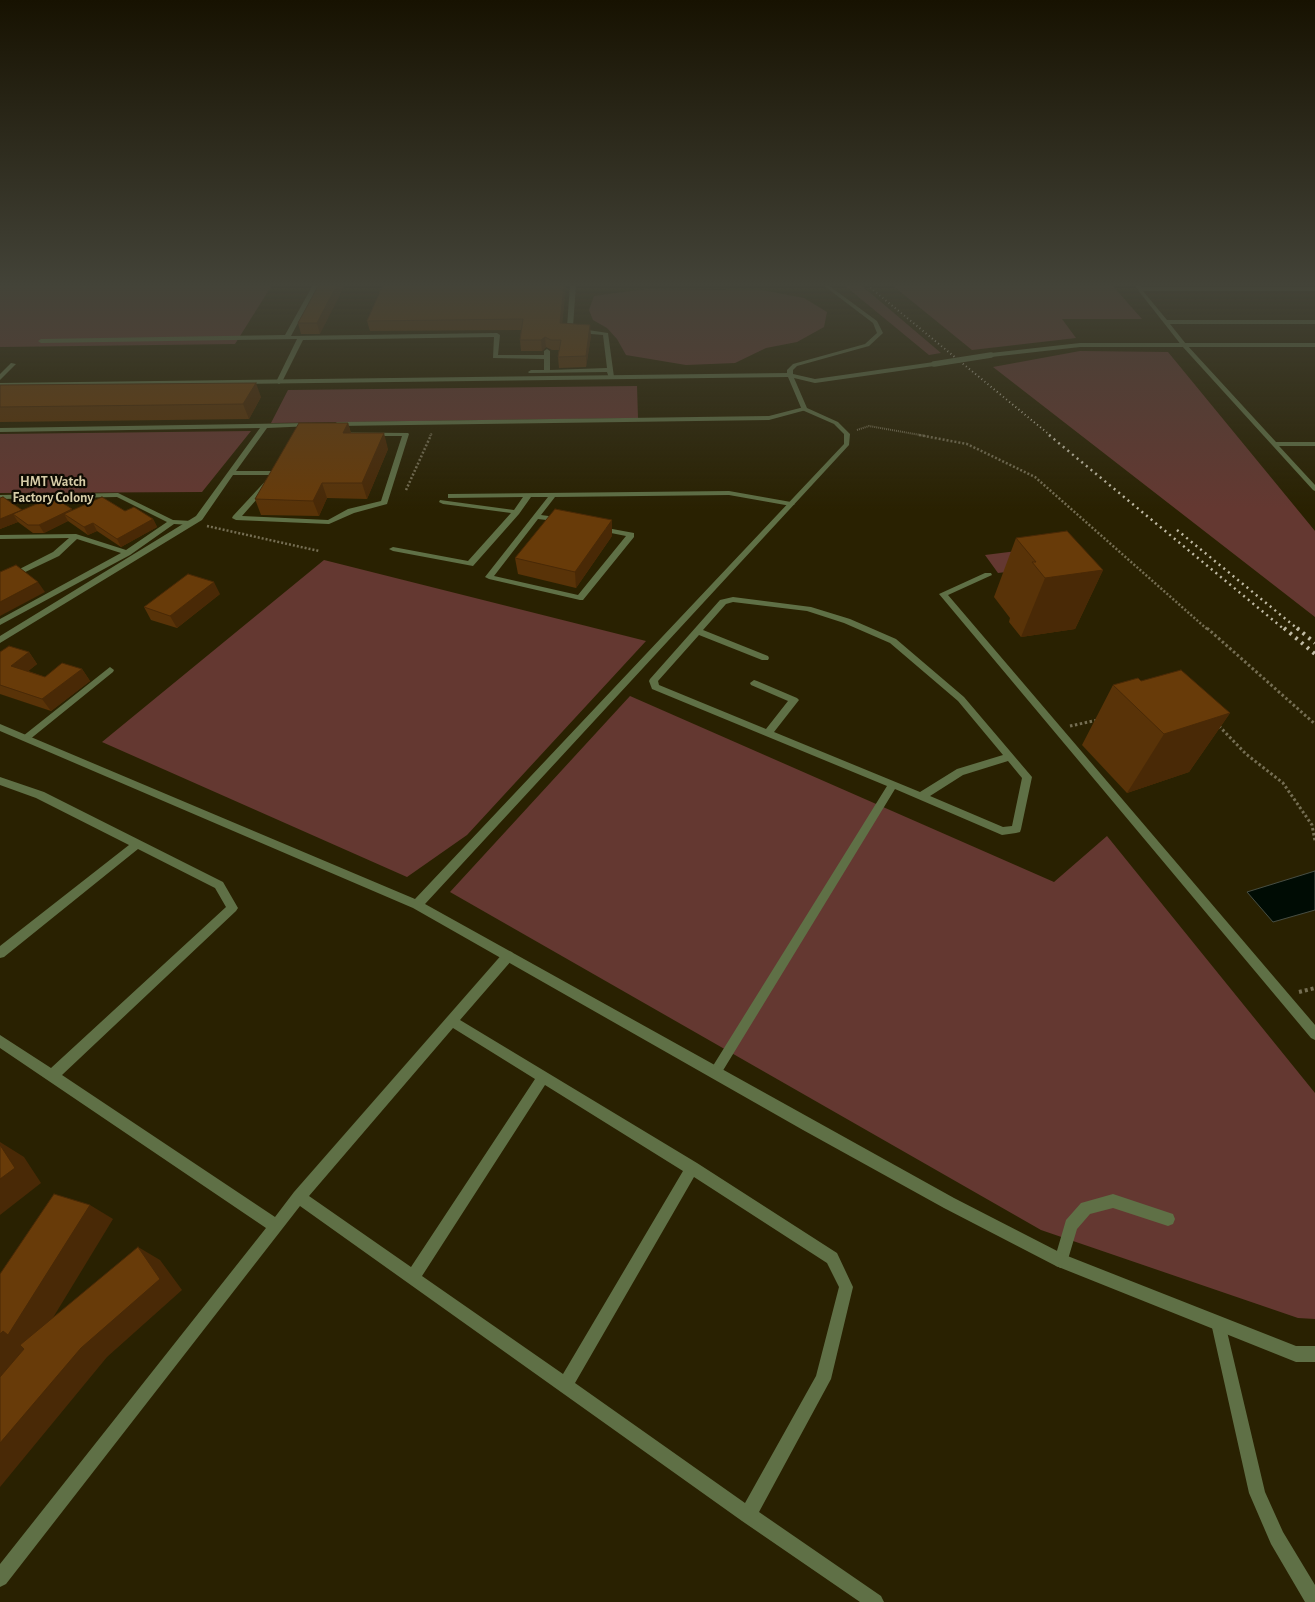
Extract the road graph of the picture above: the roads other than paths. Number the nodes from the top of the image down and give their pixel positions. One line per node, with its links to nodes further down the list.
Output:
1 (290, 360): 14 (street)
2 (547, 360): 9 (street)
3 (609, 360): 10 (street)
4 (813, 360): 11 (street)
5 (961, 360): 11 (street, bridge)
6 (1197, 360): 24 (street)
7 (13, 364): 13 (street)
8 (531, 372): 9 (street)
9 (547, 372): 10 (street)
10 (611, 374): 12 (street); 14 (street)
11 (790, 375): 12 (street); 19 (street)
12 (743, 377): 17 (street)
13 (0, 378)
14 (279, 382): 15 (street)
15 (112, 384): 16 (street); 17 (street)
16 (0, 385)
17 (107, 390): 18 (street)
18 (0, 391)
19 (804, 409): 20 (street); 34 (street)
20 (333, 424)
21 (314, 425): 22 (street)
22 (265, 426): 23 (street); 27 (street)
23 (0, 430)
24 (1274, 444): 25 (street); 28 (street)
25 (1315, 444)
26 (277, 472): 26 (street); 27 (street)
27 (231, 473): 39 (street)
28 (1315, 489)
29 (552, 495): 31 (street); 34 (street); 36 (street)
30 (451, 496): 31 (street)
31 (528, 496): 35 (street)
32 (0, 497): 38 (street)
33 (443, 502): 35 (street)
34 (791, 504): 61 (street)
35 (516, 512): 43 (street)
36 (536, 516): 37 (street); 40 (street)
37 (565, 521)
38 (172, 522): 39 (street); 44 (street)
39 (192, 523): 49 (street)
40 (593, 527)
41 (76, 536): 42 (street); 44 (street); 46 (street)
42 (0, 537)
43 (392, 549)
44 (127, 553): 47 (street)
45 (988, 576): 65 (street)
46 (0, 582)
47 (2, 619)
48 (697, 631): 50 (street); 54 (street); 56 (street)
49 (0, 640)
50 (765, 658)
51 (110, 670): 55 (street)
52 (754, 683): 54 (street)
53 (0, 727): 55 (street)
54 (768, 733): 58 (street)
55 (26, 738): 61 (street)
56 (1010, 757): 59 (street); 59 (street)
57 (0, 781): 60 (street)
58 (892, 784): 59 (street); 67 (street)
59 (922, 796)
60 (136, 845): 62 (street); 68 (street)
61 (417, 905): 63 (street)
62 (0, 952)
63 (508, 956): 64 (street); 67 (street)
64 (452, 1021): 69 (street); 71 (street)
65 (1315, 1034)
66 (1, 1042): 68 (street)
67 (715, 1073): 74 (street)
68 (52, 1076): 73 (street)
69 (544, 1076): 70 (street); 75 (street)
70 (692, 1168): 78 (street); 79 (street)
71 (300, 1197): 73 (street); 75 (street)
72 (1168, 1219): 74 (street)
73 (276, 1226): 80 (street)
74 (1061, 1261): 76 (street)
75 (413, 1277): 78 (street)
76 (1218, 1323): 77 (street); 82 (street)
77 (1315, 1354)
78 (565, 1385): 79 (street)
79 (748, 1515): 81 (street)
80 (0, 1578)
81 (875, 1602)
82 (1315, 1602)

